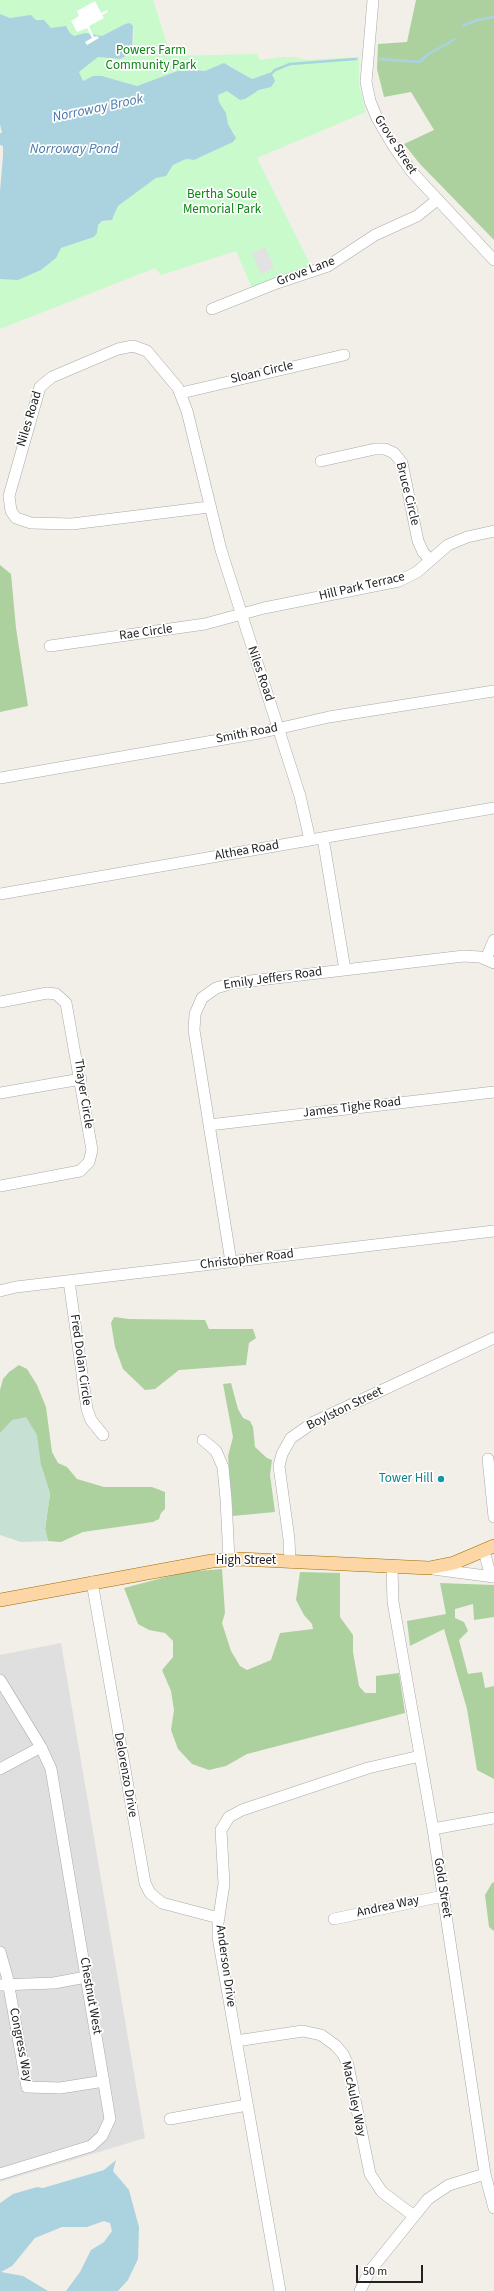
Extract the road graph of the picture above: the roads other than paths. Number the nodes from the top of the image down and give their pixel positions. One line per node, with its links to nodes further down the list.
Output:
1 (373, 0): 2 (street, Grove Street)
2 (436, 200): 3 (street, Grove Street); 4 (street, Grove Lane)
3 (494, 260)
4 (212, 309)
5 (344, 355): 6 (street, Sloan Circle)
6 (180, 393): 8 (street, Niles Road); 8 (street, Niles Road)
7 (321, 461): 10 (street, Bruce Circle)
8 (210, 507): 11 (street, Niles Road)
9 (494, 531): 10 (street, Hill Park Terrace)
10 (430, 560): 11 (street, Hill Park Terrace)
11 (241, 614): 12 (street, Rae Circle); 14 (street, Niles Road)
12 (50, 646)
13 (494, 691): 14 (street, Smith Road)
14 (279, 728): 15 (street, Smith Road); 18 (street, Niles Road)
15 (0, 778)
16 (494, 808): 17 (street, Althea Road)
17 (324, 838): 18 (street, Althea Road); 22 (street)
18 (310, 840): 19 (street, Althea Road)
19 (0, 894)
20 (494, 940): 21 (street)
21 (490, 961): 22 (street, Emily Jeffers Road)
22 (345, 970): 27 (street, Emily Jeffers Road)
23 (0, 1002): 24 (street, Thayer Circle)
24 (81, 1079): 26 (street); 28 (street, Thayer Circle)
25 (494, 1092): 27 (street, James Tighe Road)
26 (0, 1093)
27 (210, 1125): 30 (street, Emily Jeffers Road)
28 (0, 1186)
29 (494, 1231): 30 (street, Christopher Road)
30 (232, 1262): 31 (street, Christopher Road)
31 (69, 1281): 32 (street, Christopher Road); 34 (street, Fred Dolan Circle)
32 (0, 1292)
33 (494, 1338): 40 (street, Boylston Street)
34 (103, 1435)
35 (203, 1440): 39 (street)
36 (488, 1459): 37 (street)
37 (494, 1517)
38 (489, 1549): 42 (main road); 43 (street)
39 (229, 1560): 40 (main road, High Street); 44 (main road, High Street)
40 (290, 1562): 41 (main road, High Street)
41 (392, 1568): 42 (main road, High Street); 48 (street, Gold Street)
42 (429, 1568): 43 (street, High Street)
43 (493, 1577)
44 (92, 1582): 45 (main road, High Street); 53 (street, Delorenzo Drive)
45 (0, 1600)
46 (0, 1680): 47 (street, Chestnut West)
47 (41, 1747): 49 (street); 56 (street, Chestnut West)
48 (420, 1756): 51 (street, Gold Street); 53 (street, Anderson Drive)
49 (0, 1769)
50 (494, 1818): 51 (street)
51 (433, 1829): 52 (street, Gold Street)
52 (443, 1896): 54 (street, Andrea Way); 63 (street, Gold Street)
53 (218, 1918): 58 (street, Anderson Drive)
54 (334, 1919)
55 (0, 1952): 57 (street, Congress Way)
56 (86, 1977): 57 (street); 59 (street, Chestnut West)
57 (4, 1985): 59 (street, Congress Way)
58 (236, 2041): 60 (street, Anderson Drive); 66 (street, MacAuley Way)
59 (104, 2081): 62 (street, Chestnut West)
60 (247, 2105): 61 (street); 67 (street, Anderson Drive)
61 (170, 2119)
62 (0, 2174)
63 (485, 2174): 64 (street, Gold Street); 66 (street)
64 (492, 2187): 65 (street, Gold Street)
65 (494, 2208)
66 (414, 2216): 68 (street)
67 (280, 2291)
68 (360, 2291)

